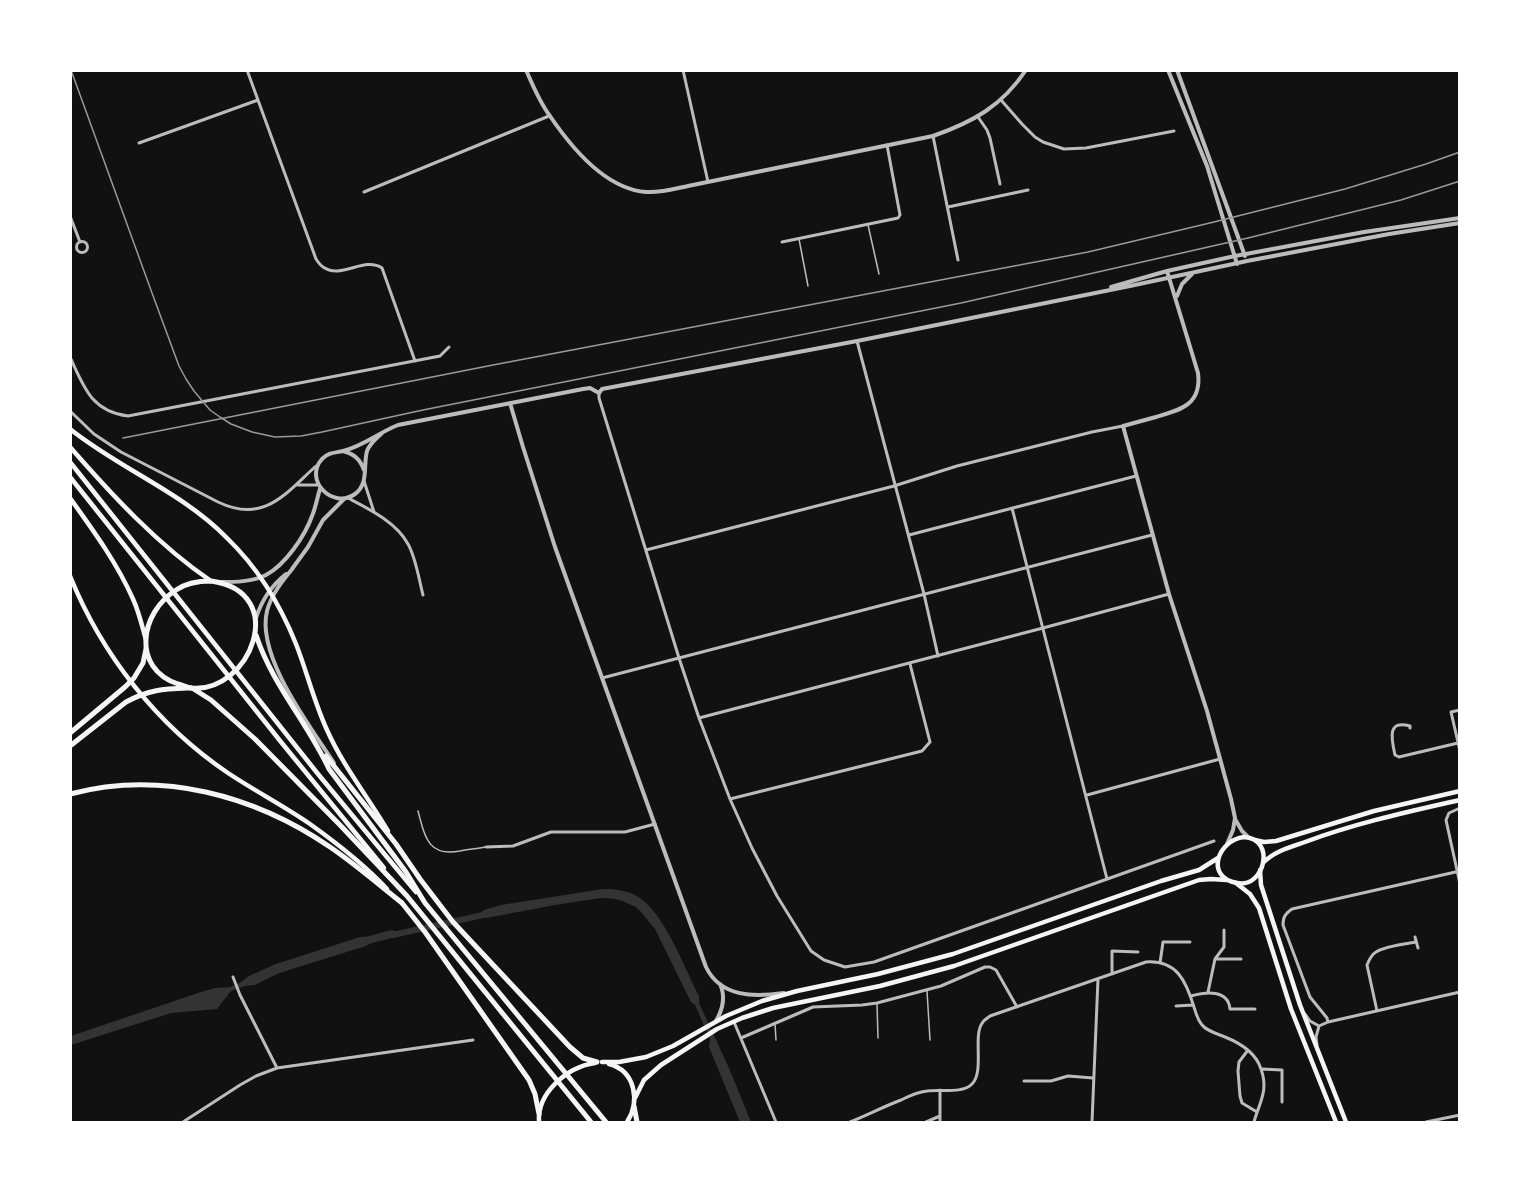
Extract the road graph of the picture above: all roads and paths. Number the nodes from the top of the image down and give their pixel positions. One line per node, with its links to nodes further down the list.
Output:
1 (247, 70): 7 (street)
2 (526, 70): 9 (street)
3 (683, 70): 15 (street)
4 (1026, 70): 8 (street)
5 (1168, 70): 30 (street)
6 (1177, 70): 29 (street)
7 (258, 100): 13 (street); 44 (street)
8 (1001, 100): 10 (street); 11 (street)
9 (549, 116): 15 (street); 18 (street)
10 (978, 117): 12 (street); 16 (street)
11 (1174, 131)
12 (933, 136): 14 (street); 19 (street)
13 (139, 143)
14 (887, 145): 15 (street); 23 (street)
15 (708, 182)
16 (1000, 184)
17 (1028, 190): 19 (street)
18 (364, 192)
19 (948, 207): 31 (street)
20 (70, 216): 27 (street)
21 (1460, 218): 24 (street)
22 (1460, 223): 25 (street)
23 (867, 224): 26 (street); 36 (lane)
24 (1364, 232): 25 (street); 29 (street)
25 (1389, 234): 32 (street)
26 (799, 238): 28 (street); 38 (lane)
27 (80, 242)
28 (782, 242)
29 (1245, 255): 30 (street); 32 (street)
30 (1235, 256): 33 (street); 34 (street)
31 (958, 260)
32 (1247, 261): 33 (street)
33 (1237, 264): 35 (street)
34 (1167, 271): 37 (street); 39 (street)
35 (1193, 273): 37 (street); 40 (street)
36 (879, 274)
37 (1170, 278): 39 (street); 40 (street)
38 (808, 286)
39 (1099, 291): 41 (street)
40 (1176, 299): 48 (street)
41 (857, 341): 45 (street); 61 (street)
42 (449, 347): 44 (street)
43 (70, 357): 44 (street)
44 (415, 361)
45 (599, 393): 46 (street); 68 (street)
46 (510, 403): 50 (street); 85 (street)
47 (70, 411): 59 (street)
48 (1123, 426): 56 (street); 61 (street)
49 (70, 429): 109 (main road)
50 (382, 433): 52 (street); 55 (street)
51 (70, 447): 72 (main road)
52 (343, 451): 54 (street); 55 (street)
53 (70, 462): 122 (main road)
54 (319, 463): 59 (street); 60 (street)
55 (364, 471): 58 (street)
56 (1136, 476): 64 (street); 67 (street)
57 (70, 477): 120 (main road)
58 (364, 480): 63 (street); 65 (street)
59 (295, 485): 60 (street)
60 (320, 486): 63 (street); 73 (street)
61 (894, 486): 66 (street); 68 (street)
62 (70, 498): 80 (main road)
63 (346, 498): 65 (street); 69 (street)
64 (1012, 508): 66 (street); 70 (street)
65 (374, 512): 76 (street)
66 (908, 535): 74 (street)
67 (1152, 535): 70 (street); 75 (street)
68 (646, 550): 83 (street)
69 (293, 568): 77 (street); 96 (street)
70 (1026, 568): 74 (street); 78 (street)
71 (70, 576): 121 (main road)
72 (211, 580): 73 (highway); 80 (highway)
73 (220, 582): 77 (highway)
74 (924, 594): 82 (street); 83 (street)
75 (1169, 594): 78 (street); 95 (street)
76 (423, 595)
77 (256, 618): 79 (highway)
78 (1043, 628): 82 (street); 99 (street)
79 (256, 635): 86 (highway); 93 (highway)
80 (146, 640): 81 (highway)
81 (146, 649): 86 (highway); 90 (highway)
82 (938, 656): 84 (street)
83 (679, 658): 85 (street); 88 (street)
84 (910, 663): 88 (street); 100 (street)
85 (602, 678): 105 (street)
86 (191, 688): 92 (highway); 120 (highway)
87 (1460, 710): 91 (street)
88 (699, 718): 100 (street)
89 (1410, 728): 91 (street)
90 (70, 733)
91 (1458, 743): 94 (street)
92 (70, 746)
93 (320, 749): 96 (highway); 122 (highway)
94 (1460, 751)
95 (1220, 759): 99 (street); 104 (street)
96 (344, 778): 109 (highway)
97 (1458, 791): 107 (main road)
98 (70, 794): 121 (highway)
99 (1087, 795): 116 (street)
100 (730, 799): 116 (street)
101 (1460, 800): 113 (main road)
102 (1460, 808): 115 (street)
103 (418, 811): 110 (lane)
104 (1235, 818): 106 (street); 111 (street)
105 (655, 824): 110 (street); 133 (street)
106 (1249, 838): 107 (main road); 111 (main road)
107 (1255, 840): 113 (main road)
108 (1214, 841): 116 (street)
109 (396, 844): 158 (highway)
110 (486, 847)
111 (1225, 847): 112 (main road)
112 (1218, 858): 117 (main road); 135 (main road)
113 (1264, 862): 114 (main road)
114 (1260, 870): 118 (main road); 141 (main road)
115 (1458, 872): 119 (street); 148 (street)
116 (1107, 879)
117 (1226, 880): 118 (main road); 147 (main road)
118 (1236, 884): 183 (main road)
119 (1460, 884)
120 (407, 896): 173 (highway)
121 (402, 903): 168 (highway)
122 (424, 903): 174 (highway)
123 (1224, 930): 127 (street)
124 (1190, 942): 129 (street)
125 (1418, 948): 145 (street)
126 (1138, 952): 130 (street)
127 (1215, 959): 128 (street); 136 (street)
128 (1241, 959)
129 (1160, 963): 130 (street); 138 (street)
130 (1112, 974): 132 (street)
131 (233, 977): 159 (street)
132 (1098, 979): 143 (street); 161 (street)
133 (719, 983): 135 (street); 146 (street)
134 (927, 990): 139 (street); 143 (street); 155 (lane)
135 (797, 992): 146 (main road)
136 (1208, 992): 138 (street); 144 (street)
137 (1460, 992): 145 (street)
138 (1191, 996): 140 (street)
139 (878, 1003): 149 (street); 152 (lane)
140 (1193, 1005): 142 (street); 156 (street)
141 (1300, 1005): 150 (street); 157 (main road)
142 (1176, 1006)
143 (1017, 1007): 163 (street)
144 (1255, 1009)
145 (1377, 1011): 148 (street)
146 (715, 1021): 158 (main road)
147 (734, 1022): 151 (street); 164 (main road)
148 (1328, 1022): 150 (street)
149 (775, 1023): 151 (street); 154 (lane)
150 (1319, 1026): 157 (street)
151 (741, 1038): 177 (street)
152 (878, 1038)
153 (473, 1040): 159 (street)
154 (776, 1040)
155 (930, 1040)
156 (1248, 1050): 160 (street); 167 (street)
157 (1319, 1057): 184 (main road)
158 (599, 1062): 164 (main road); 168 (main road)
159 (277, 1068): 171 (street)
160 (1261, 1069): 165 (street); 167 (street)
161 (1093, 1078): 162 (street); 181 (street)
162 (1024, 1081)
163 (940, 1090): 169 (street); 178 (street)
164 (635, 1098): 166 (main road)
165 (1282, 1102)
166 (634, 1106): 175 (main road); 176 (highway)
167 (1257, 1112): 182 (street)
168 (539, 1114): 172 (main road)
169 (940, 1116): 179 (street); 180 (street)
170 (1458, 1117): 185 (street)
171 (183, 1122)
172 (539, 1122)
173 (591, 1122)
174 (606, 1122)
175 (627, 1122)
176 (637, 1122)
177 (776, 1122)
178 (850, 1122)
179 (926, 1122)
180 (940, 1122)
181 (1092, 1122)
182 (1254, 1122)
183 (1336, 1122)
184 (1346, 1122)
185 (1426, 1122)

